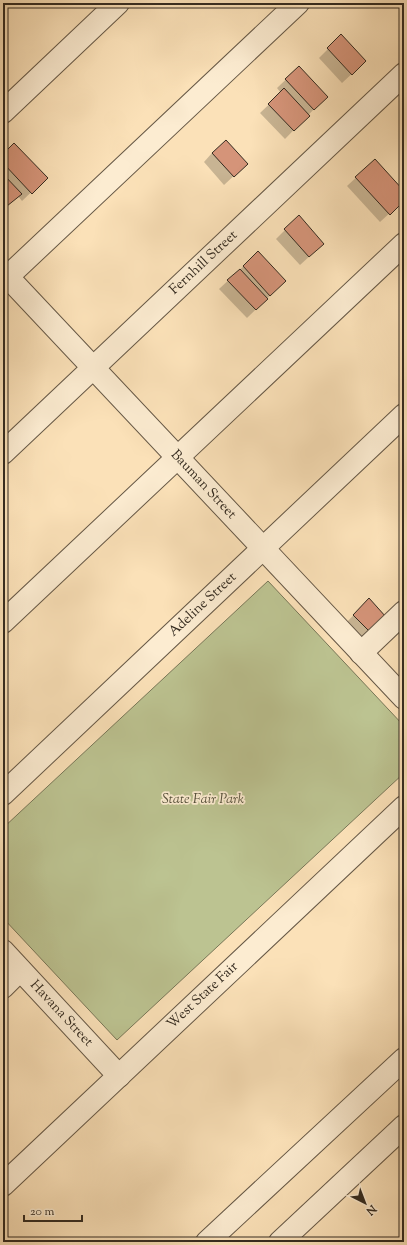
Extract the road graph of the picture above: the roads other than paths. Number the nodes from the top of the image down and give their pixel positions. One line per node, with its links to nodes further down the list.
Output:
1 (118, 3): 4 (street)
2 (298, 3): 6 (street)
3 (404, 74): 7 (street, Fernhill Street)
4 (3, 112)
5 (404, 244): 10 (street)
6 (4, 277): 7 (street, Bauman Street)
7 (93, 368): 9 (street, Fernhill Street); 10 (street, Bauman Street)
8 (404, 415): 11 (street, Adeline Street)
9 (3, 453)
10 (177, 458): 11 (street, Bauman Street); 13 (street)
11 (263, 548): 14 (street, Bauman Street); 16 (street, Adeline Street)
12 (404, 612): 14 (street)
13 (3, 622)
14 (361, 653): 15 (street, Bauman Street)
15 (404, 698)
16 (3, 794)
17 (404, 807): 22 (street, West State Fair)
18 (3, 951): 19 (street, Havana Street)
19 (20, 970): 20 (street); 22 (street, Havana Street)
20 (3, 987)
21 (404, 1059): 25 (street)
22 (119, 1076): 24 (street, West State Fair)
23 (404, 1126): 26 (street)
24 (3, 1185)
25 (207, 1242)
26 (280, 1242)

